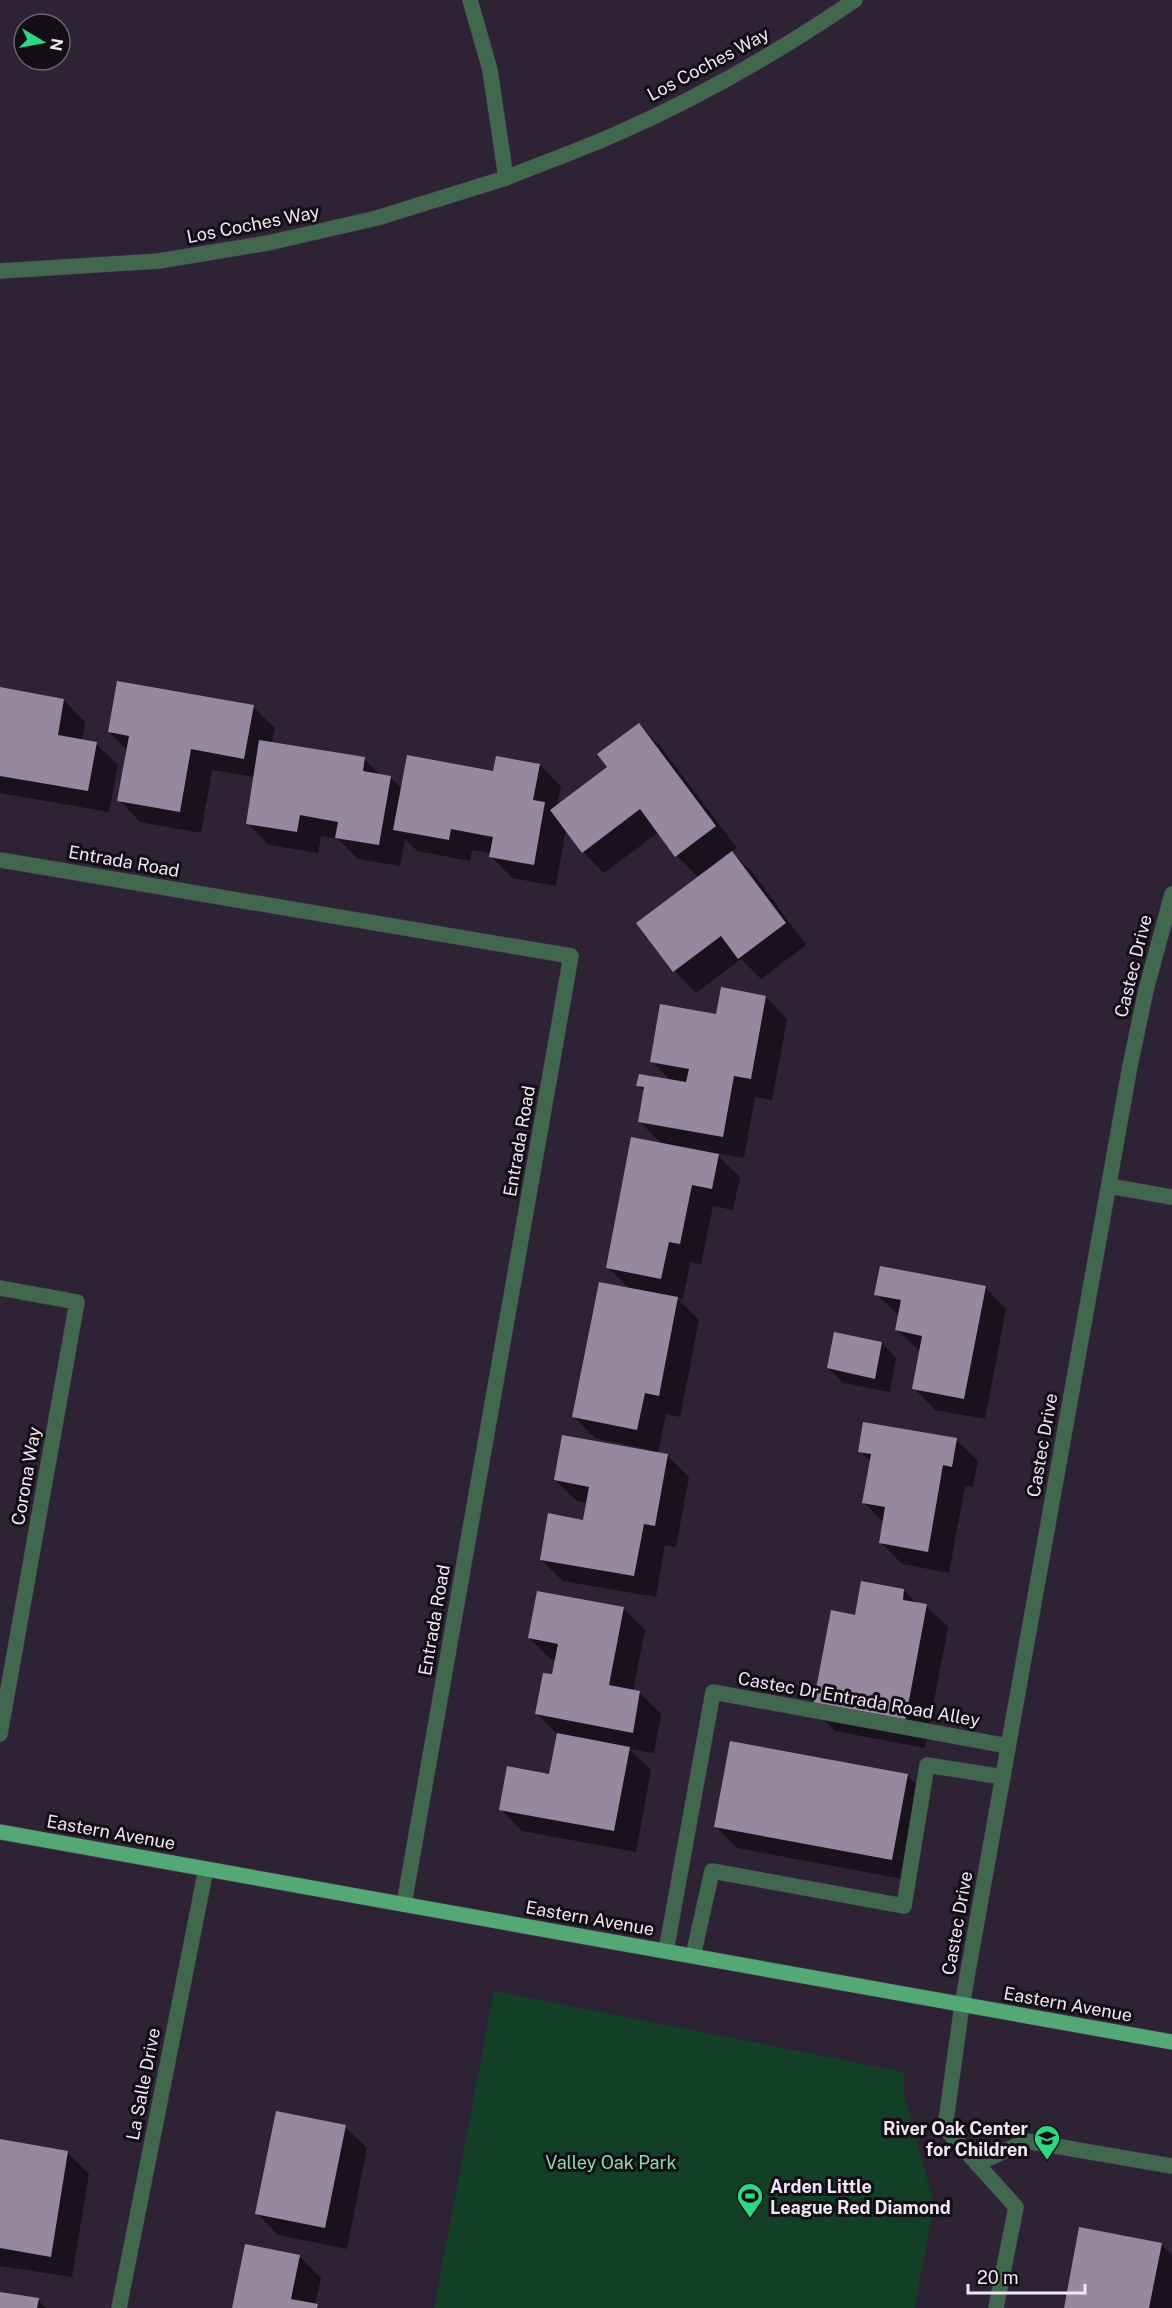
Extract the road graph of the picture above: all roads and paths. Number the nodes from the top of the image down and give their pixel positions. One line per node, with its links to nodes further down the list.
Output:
1 (470, 0): 3 (street)
2 (855, 0): 3 (street, Los Coches Way)
3 (506, 178): 4 (street, Los Coches Way)
4 (0, 271)
5 (0, 860): 15 (street, Entrada Road)
6 (1172, 894): 7 (street, Castec Drive)
7 (1109, 1186): 8 (street); 11 (street, Castec Drive)
8 (1172, 1197)
9 (0, 1288): 10 (street, Corona Way)
10 (0, 1734)
11 (1008, 1746): 12 (street, Castec Drive); 16 (street, Castec Dr Entrada Road Alley)
12 (1003, 1777): 17 (street); 18 (street, Castec Drive)
13 (0, 1832): 14 (main road, Eastern Avenue)
14 (206, 1869): 15 (main road, Eastern Avenue); 22 (street, La Salle Drive)
15 (404, 1904): 16 (main road, Eastern Avenue)
16 (666, 1951): 17 (main road, Eastern Avenue)
17 (693, 1956): 18 (main road, Eastern Avenue)
18 (962, 2005): 19 (main road, Eastern Avenue); 20 (street, Castec Drive)
19 (1172, 2042)
20 (977, 2164): 21 (street); 23 (street, Castec Drive)
21 (1172, 2166)
22 (119, 2308)
23 (996, 2308)

